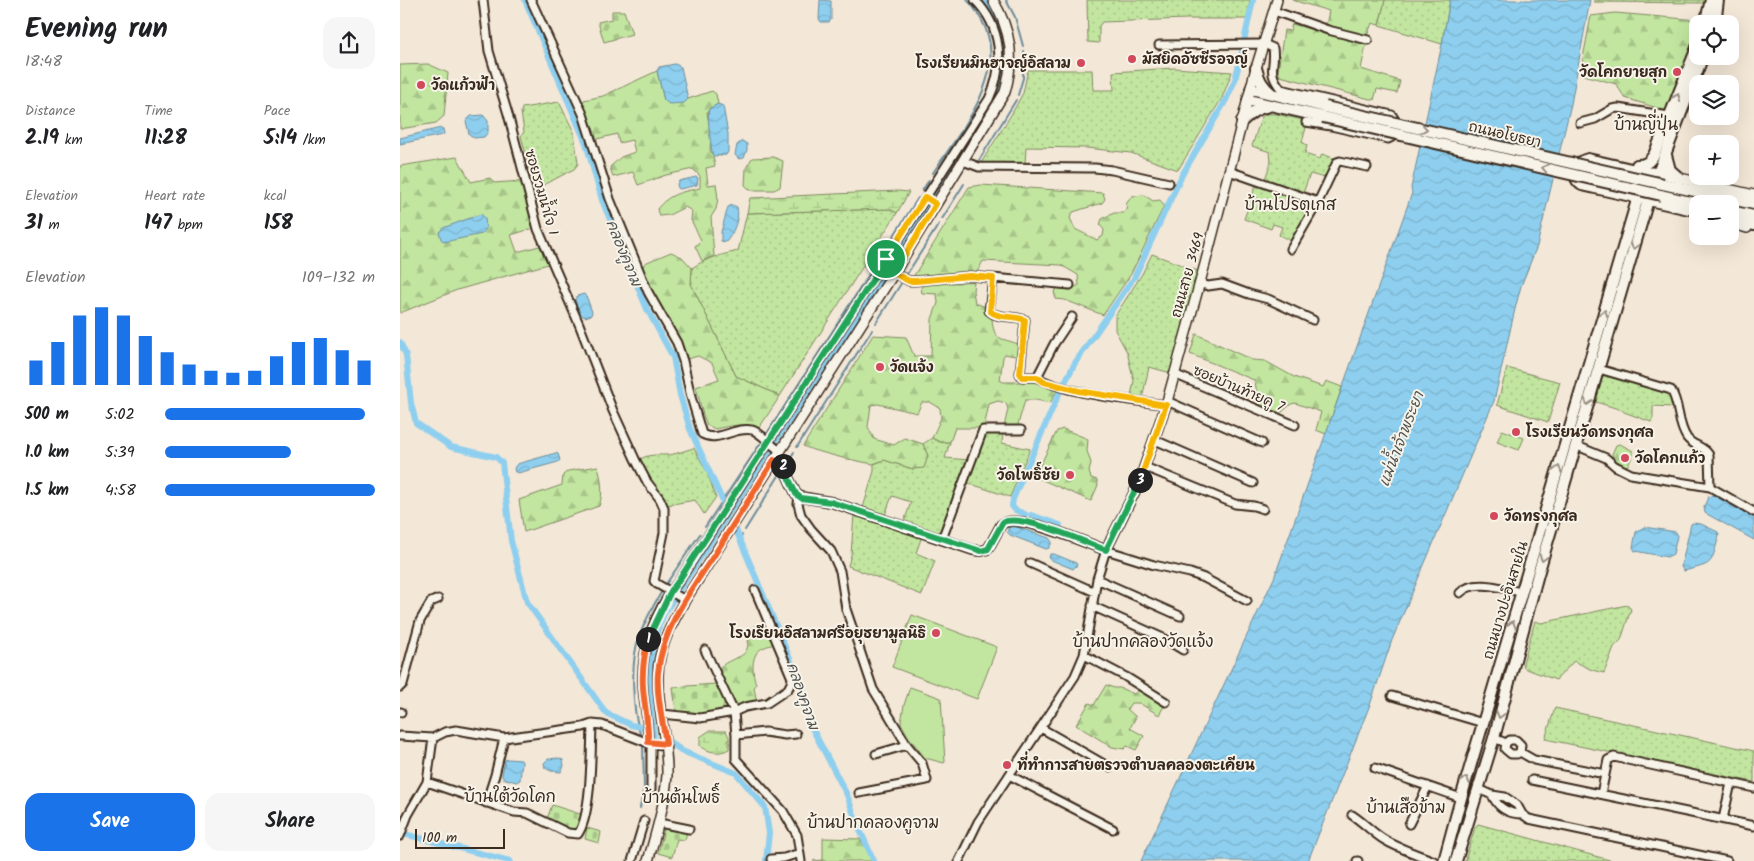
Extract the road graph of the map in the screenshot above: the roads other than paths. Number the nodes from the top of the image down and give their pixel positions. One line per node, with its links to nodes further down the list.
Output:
1 (483, 0): 83 (street, ซอยรวมน้ำใจ 1)
2 (531, 0): 67 (street)
3 (975, 0): 36 (street)
4 (993, 0): 27 (street)
5 (1277, 0): 8 (street, ถนนสาย 3469)
6 (1711, 0): 9 (main road)
7 (1718, 0): 10 (main road)
8 (1274, 11): 11 (street); 12 (street, ถนนสาย 3469)
9 (1707, 15)
10 (1716, 15)
11 (1368, 40)
12 (1264, 44): 13 (street); 16 (street, ถนนสาย 3469); 24 (street)
13 (1159, 45)
14 (1690, 65): 22 (main road, one-way to 14)
15 (1700, 65): 26 (main road)
16 (1256, 68): 17 (street, ถนนสาย 3469); 18 (main road)
17 (1250, 89): 18 (main road, ถนนอโยธยา); 19 (street, ถนนสาย 3469)
18 (1272, 94): 21 (main road, ถนนอโยธยา)
19 (1248, 100): 20 (main road, ถนนอโยธยา); 23 (street, ถนนสาย 3469)
20 (1270, 105): 21 (main road, ถนนอโยธยา); 23 (main road)
21 (1324, 112): 34 (main road, ถนนอโยธยา, bridge)
22 (1669, 116): 25 (street); 28 (main road)
23 (1242, 122): 30 (street, ถนนสาย 3469)
24 (1306, 122)
25 (1580, 123)
26 (1666, 154): 31 (main road); 32 (main road)
27 (963, 161): 33 (street); 41 (street)
28 (1637, 165): 31 (main road); 37 (main road)
29 (1367, 167): 40 (street)
30 (1229, 171): 40 (street); 56 (street, ถนนสาย 3469)
31 (1658, 173): 32 (street); 39 (main road)
32 (1679, 178): 35 (street)
33 (1168, 182)
34 (1662, 190): 38 (main road, ถนนอโยธยา); 42 (main road, ถนนอโยธยา)
35 (1754, 195)
36 (926, 197): 41 (street); 67 (street)
37 (1625, 200): 39 (main road); 48 (main road)
38 (1689, 200)
39 (1642, 201): 43 (street); 44 (main road); 48 (main road, ถนนบางปะอินสายใน)
40 (1318, 202): 53 (street)
41 (934, 203): 54 (street)
42 (1754, 204)
43 (1663, 208): 46 (street); 48 (main road)
44 (1689, 209)
45 (1739, 213): 47 (main road)
46 (1689, 214)
47 (1754, 216)
48 (1637, 219): 60 (main road, ถนนบางปะอินสายใน, one-way to 60); 85 (main road, ถนนบางปะอินสายใน, one-way to 48)
49 (1739, 221): 50 (main road)
50 (1754, 225)
51 (1739, 226): 52 (street)
52 (1754, 230)
53 (1291, 250)
54 (894, 273): 55 (street); 70 (street)
55 (993, 278): 57 (street); 62 (street)
56 (1199, 283): 59 (street); 61 (street, ถนนสาย 3469)
57 (1070, 285)
58 (1072, 317): 62 (street)
59 (1313, 320)
60 (1598, 369): 69 (main road, ถนนบางปะอินสายใน, one-way to 69); 74 (street)
61 (1174, 374): 63 (street, ถนนสาย 3469); 64 (street, ซอยบ้านท้ายคู 7)
62 (1037, 377): 63 (street)
63 (1167, 403): 66 (street, ถนนสาย 3469); 68 (street)
64 (1295, 425)
65 (1021, 430): 78 (street)
66 (1155, 440): 72 (street, ถนนสาย 3469); 73 (street)
67 (768, 443): 70 (street); 83 (street)
68 (1262, 443)
69 (1576, 445): 74 (street); 98 (main road, ถนนบางปะอินสายใน, one-way to 98)
70 (778, 450): 71 (street)
71 (774, 460): 75 (street); 88 (street)
72 (1145, 467): 76 (street); 79 (street, ถนนสาย 3469)
73 (1253, 483)
74 (1710, 487): 77 (street)
75 (799, 496): 78 (street); 113 (street)
76 (1263, 509)
77 (1754, 512)
78 (942, 539): 79 (street)
79 (1106, 550): 81 (street); 89 (street)
80 (1030, 563): 84 (street)
81 (1097, 579): 84 (street); 91 (street)
82 (755, 590): 100 (street)
83 (671, 591): 88 (street); 111 (street)
84 (1095, 592): 90 (street)
85 (1521, 592): 86 (street); 96 (main road, ถนนบางปะอินสายใน, one-way to 85)
86 (1460, 593)
87 (438, 599): 95 (street)
88 (683, 599): 101 (street)
89 (1247, 602)
90 (1092, 606): 93 (street); 94 (street)
91 (1180, 616)
92 (705, 650): 100 (street)
93 (1183, 650)
94 (1084, 655): 99 (street); 104 (street)
95 (400, 687)
96 (1492, 692): 98 (main road); 102 (main road, ถนนบางปะอินสายใน)
97 (1392, 696): 102 (street)
98 (1505, 696): 110 (main road, ถนนบางปะอินสายใน, one-way to 110)
99 (1166, 702)
100 (734, 712): 101 (street); 106 (street)
101 (662, 714): 112 (street)
102 (1483, 723): 128 (main road, ถนนบางปะอินสายใน, one-way to 102)
103 (592, 724): 109 (street); 111 (street); 129 (street)
104 (1041, 728): 115 (street); 118 (street)
105 (796, 734): 106 (street)
106 (736, 735): 139 (street)
107 (400, 736): 108 (street)
108 (433, 738): 109 (street); 120 (street)
109 (504, 738): 129 (street)
110 (1494, 738): 117 (street); 125 (main road, ถนนบางปะอินสายใน)
111 (649, 743): 112 (street); 124 (street)
112 (666, 744): 133 (street)
113 (907, 745): 114 (street); 126 (street)
114 (876, 754)
115 (1109, 767)
116 (1375, 768): 122 (street)
117 (1605, 774): 121 (street); 127 (street)
118 (1009, 776): 137 (street); 144 (street)
119 (1532, 780): 127 (street)
120 (427, 782): 129 (street); 138 (street)
121 (1731, 783): 123 (street); 131 (street)
122 (1428, 786): 128 (street); 134 (street)
123 (1754, 788)
124 (651, 789)
125 (1478, 789): 147 (main road, ถนนบางปะอินสายใน); 148 (street)
126 (859, 793)
127 (1601, 794): 131 (street)
128 (1461, 798): 146 (main road, ถนนบางปะอินสายใน)
129 (486, 802)
130 (1352, 815): 145 (street)
131 (1723, 819): 135 (street)
132 (644, 821): 141 (street)
133 (659, 823): 136 (street); 142 (street)
134 (1409, 824)
135 (1754, 826)
136 (689, 829)
137 (1113, 829)
138 (400, 836)
139 (800, 853): 140 (street); 143 (street)
140 (771, 859)
141 (632, 861)
142 (648, 861)
143 (801, 861)
144 (959, 861)
145 (1434, 861)
146 (1444, 861)
147 (1456, 861)
148 (1727, 861)

